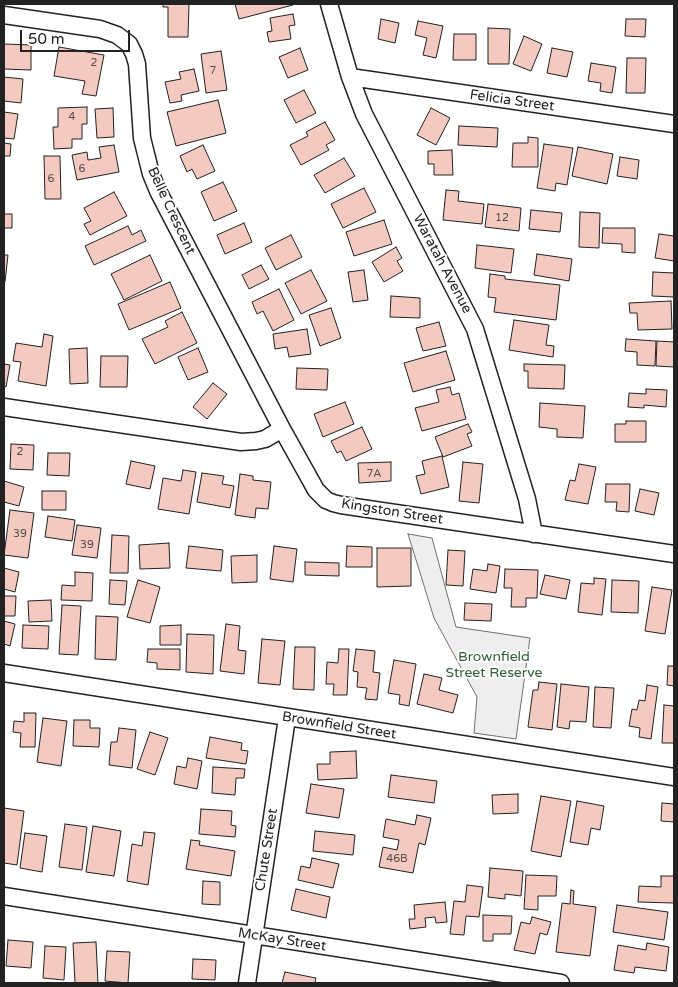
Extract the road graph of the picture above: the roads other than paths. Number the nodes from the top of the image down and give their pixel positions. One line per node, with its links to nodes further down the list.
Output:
1 (329, 4): 3 (street, Waratah Avenue)
2 (4, 15): 6 (street, Belle Crescent)
3 (350, 77): 4 (street, Felicia Street); 7 (street, Waratah Avenue)
4 (674, 124)
5 (4, 407): 6 (street)
6 (282, 429): 7 (street, Kingston Street)
7 (534, 534): 8 (street, Kingston Street)
8 (674, 554)
9 (4, 673): 10 (street, Brownfield Street)
10 (287, 718): 11 (street, Brownfield Street); 13 (street, Chute Street)
11 (674, 777)
12 (4, 896): 13 (street, McKay Street)
13 (254, 935): 14 (street, Chute Street); 15 (street, McKay Street)
14 (247, 983)
15 (561, 983)

